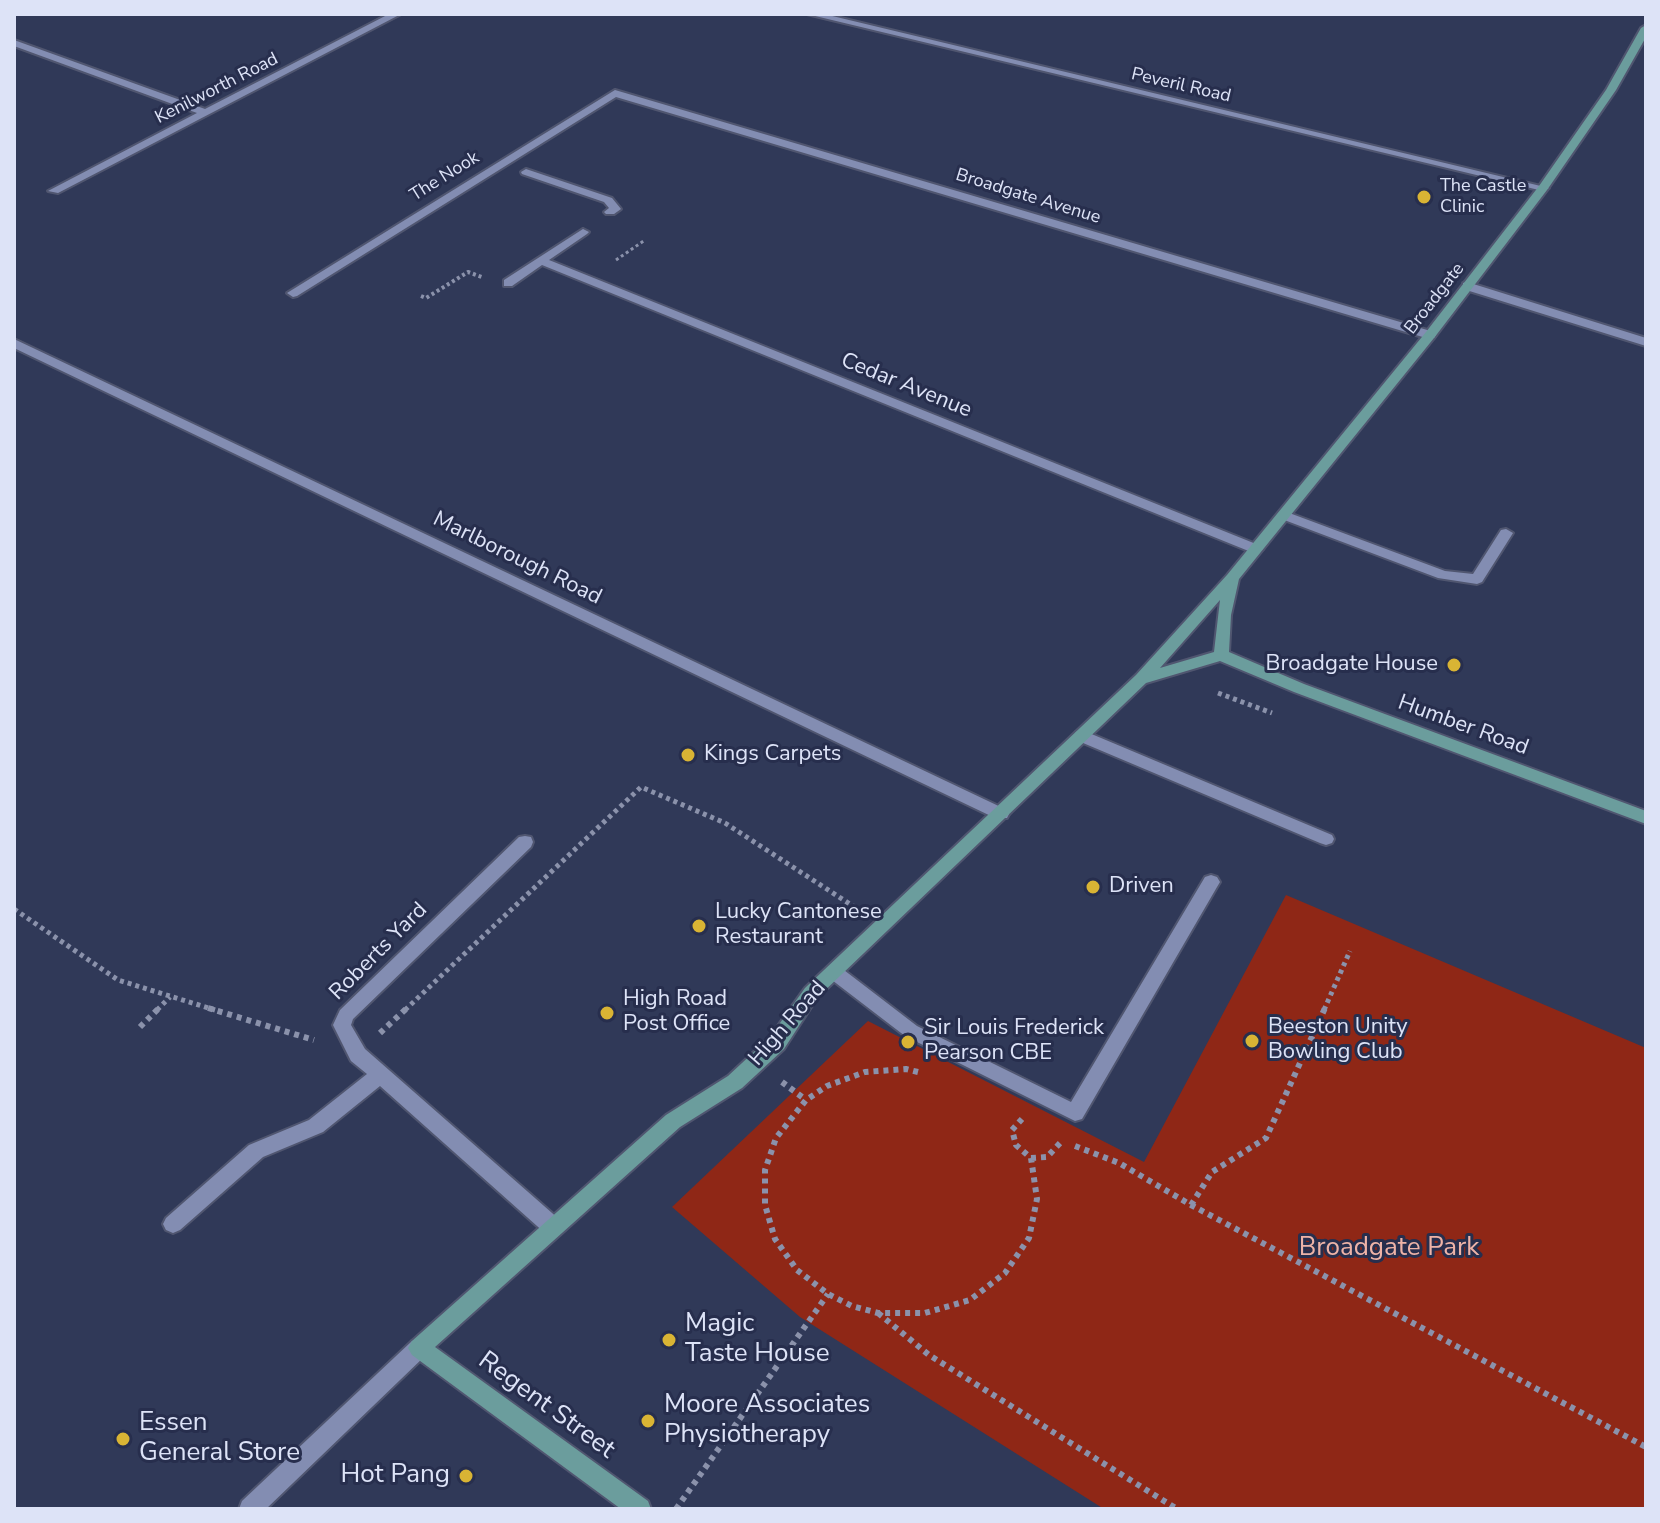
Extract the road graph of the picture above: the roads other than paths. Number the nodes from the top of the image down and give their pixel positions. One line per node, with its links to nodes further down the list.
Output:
1 (396, 14): 6 (street, Kenilworth Road)
2 (812, 14): 8 (street, Peveril Road)
3 (1646, 28): 8 (main road, Broadgate)
4 (14, 43): 6 (street)
5 (615, 93): 15 (street, The Nook); 16 (street, Broadgate Avenue)
6 (206, 113): 9 (street, Kenilworth Road)
7 (526, 172): 10 (street)
8 (1543, 188): 14 (main road, Broadgate)
9 (54, 191)
10 (610, 212)
11 (587, 229): 12 (street)
12 (541, 261): 13 (street); 21 (street, Cedar Avenue)
13 (508, 283)
14 (1467, 286): 16 (main road, Broadgate); 17 (street)
15 (293, 293)
16 (1430, 335): 19 (main road, Broadgate)
17 (1646, 342)
18 (14, 343): 26 (street, Marlborough Road)
19 (1284, 515): 20 (street); 21 (main road, Broadgate)
20 (1506, 533)
21 (1256, 549): 22 (main road, Broadgate)
22 (1232, 578): 23 (main road); 24 (main road, High Road)
23 (1221, 655): 24 (main road); 27 (main road, Humber Road)
24 (1141, 679): 25 (main road, High Road)
25 (1082, 736): 26 (main road, High Road); 28 (street)
26 (1001, 814): 31 (main road, High Road)
27 (1646, 818)
28 (1326, 839)
29 (525, 842): 32 (street, Roberts Yard)
30 (1211, 882): 31 (street)
31 (834, 972): 34 (main road, High Road)
32 (379, 1075): 33 (street); 34 (street, Roberts Yard)
33 (173, 1224)
34 (553, 1227): 35 (main road, High Road)
35 (419, 1348): 36 (street, High Road); 37 (main road, Regent Street)
36 (250, 1509)
37 (640, 1509)

